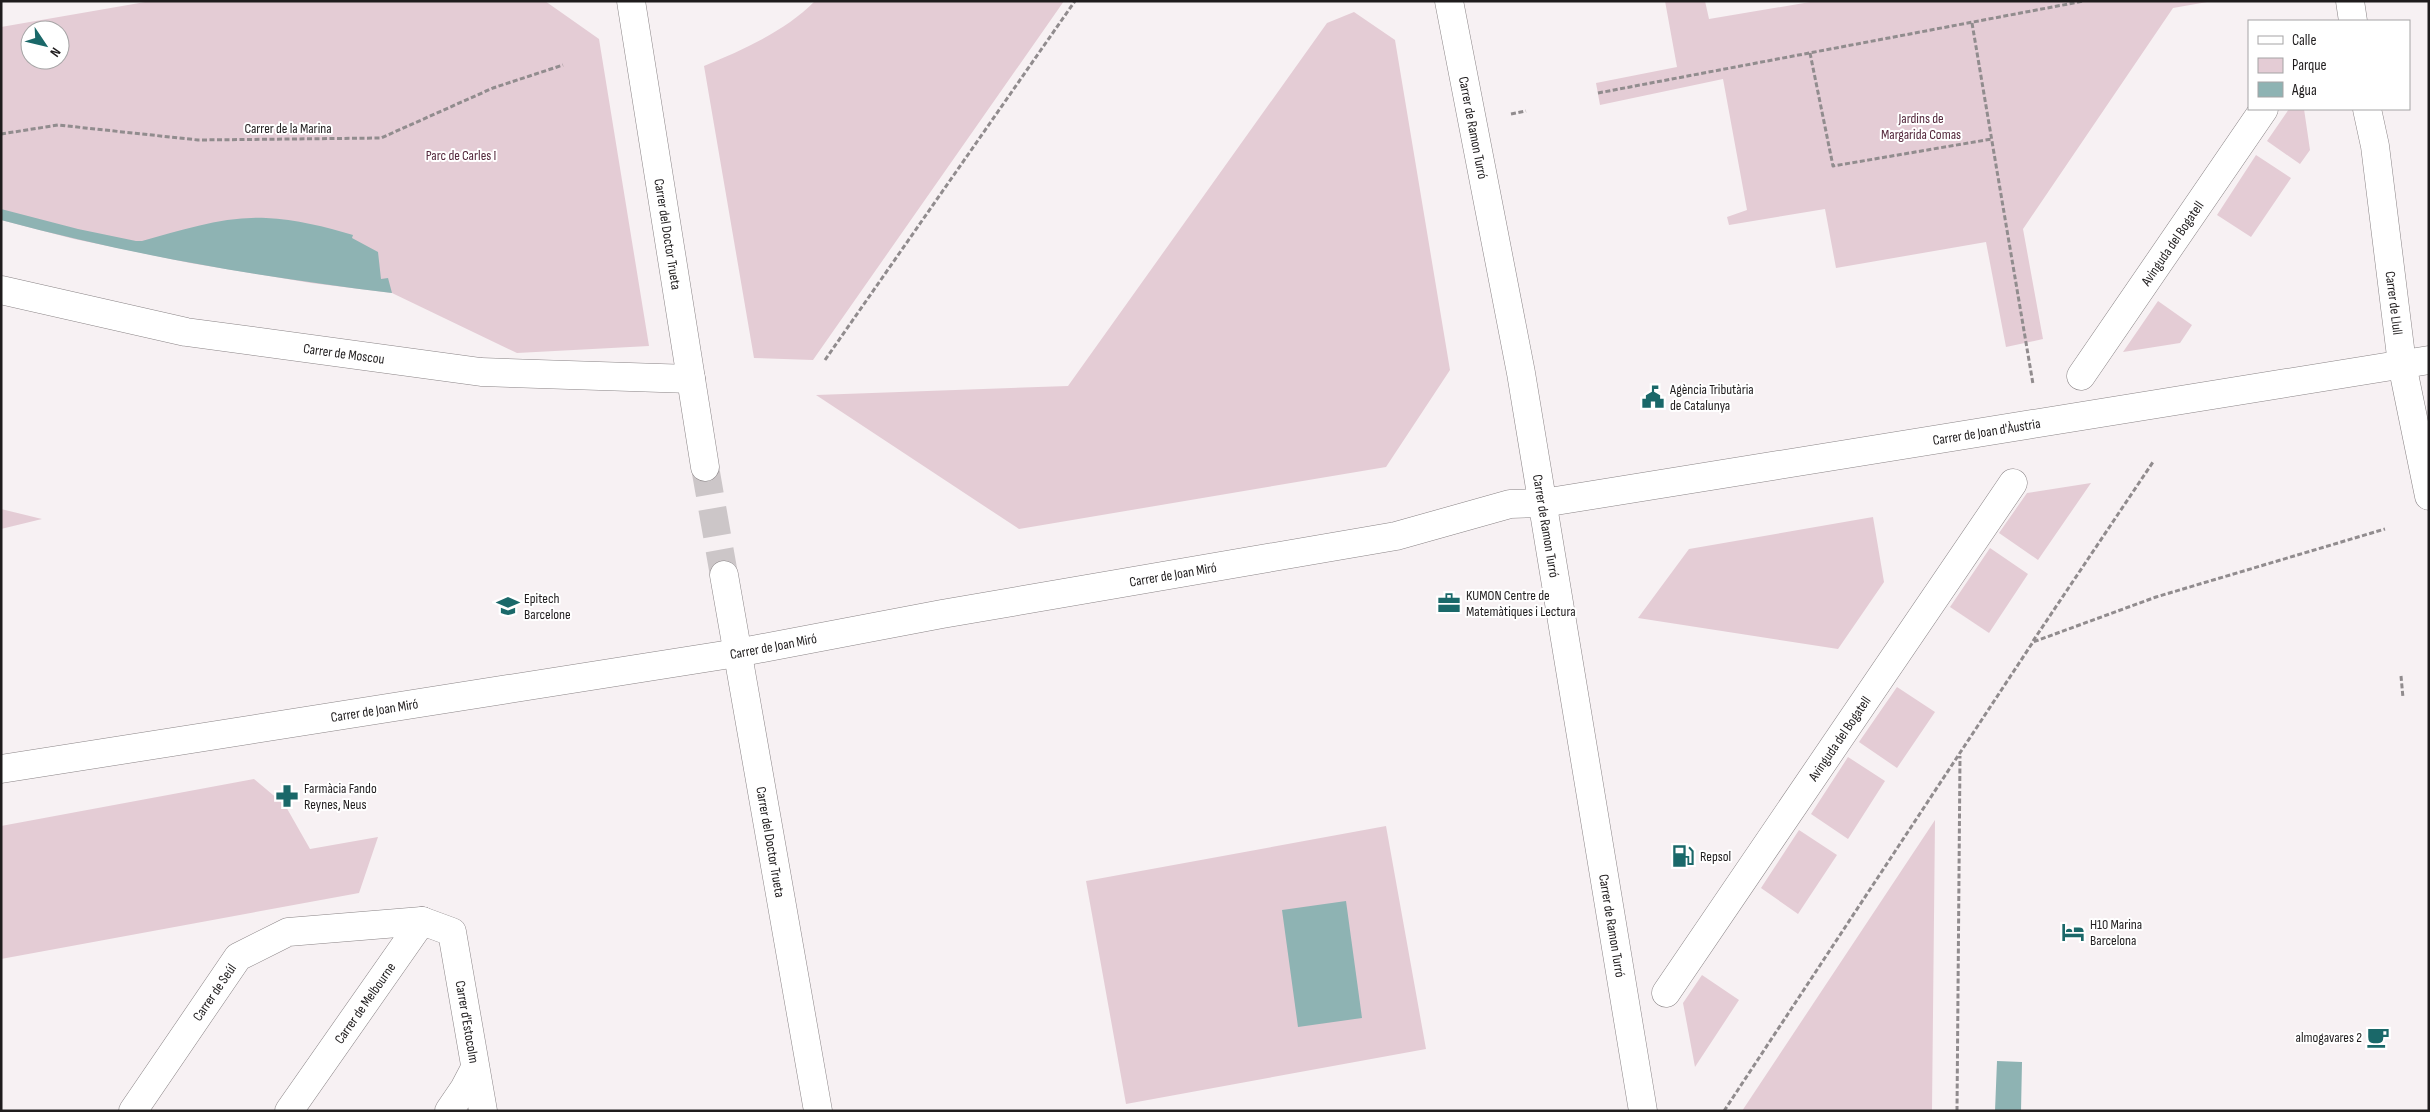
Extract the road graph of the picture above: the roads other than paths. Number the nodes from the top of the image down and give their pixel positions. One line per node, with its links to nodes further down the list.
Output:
1 (631, 1): 11 (street, Carrer del Doctor Trueta)
2 (1449, 1): 15 (street, Carrer de Ramon Turró)
3 (2350, 1): 4 (street)
4 (2353, 20)
5 (2263, 110): 10 (street, Avinguda del Bogatell)
6 (2367, 110): 9 (street, Carrer de Llull)
7 (1, 290): 11 (street, Carrer de Moscou)
8 (2429, 360): 9 (street, Carrer de Joan d'Àustria)
9 (2402, 364): 14 (street, Carrer de Llull); 15 (street, Carrer de Joan d'Àustria)
10 (2081, 376)
11 (691, 379): 12 (street, Carrer del Doctor Trueta)
12 (705, 467)
13 (2012, 484): 20 (street, Avinguda del Bogatell)
14 (2429, 496)
15 (1543, 503): 17 (street, Carrer de Joan Miró); 27 (street, Carrer de Ramon Turró)
16 (724, 574): 17 (street, Carrer del Doctor Trueta)
17 (736, 653): 18 (street, Carrer de Joan Miró); 26 (street, Carrer del Doctor Trueta)
18 (1, 768)
19 (422, 921): 21 (street, Carrer d'Estocolm); 22 (street, Carrer de Seúl); 23 (street, Carrer de Melbourne)
20 (1666, 993)
21 (475, 1068): 24 (street); 25 (street, Carrer d'Estocolm)
22 (133, 1111)
23 (289, 1111)
24 (449, 1111)
25 (483, 1111)
26 (818, 1111)
27 (1644, 1111)

